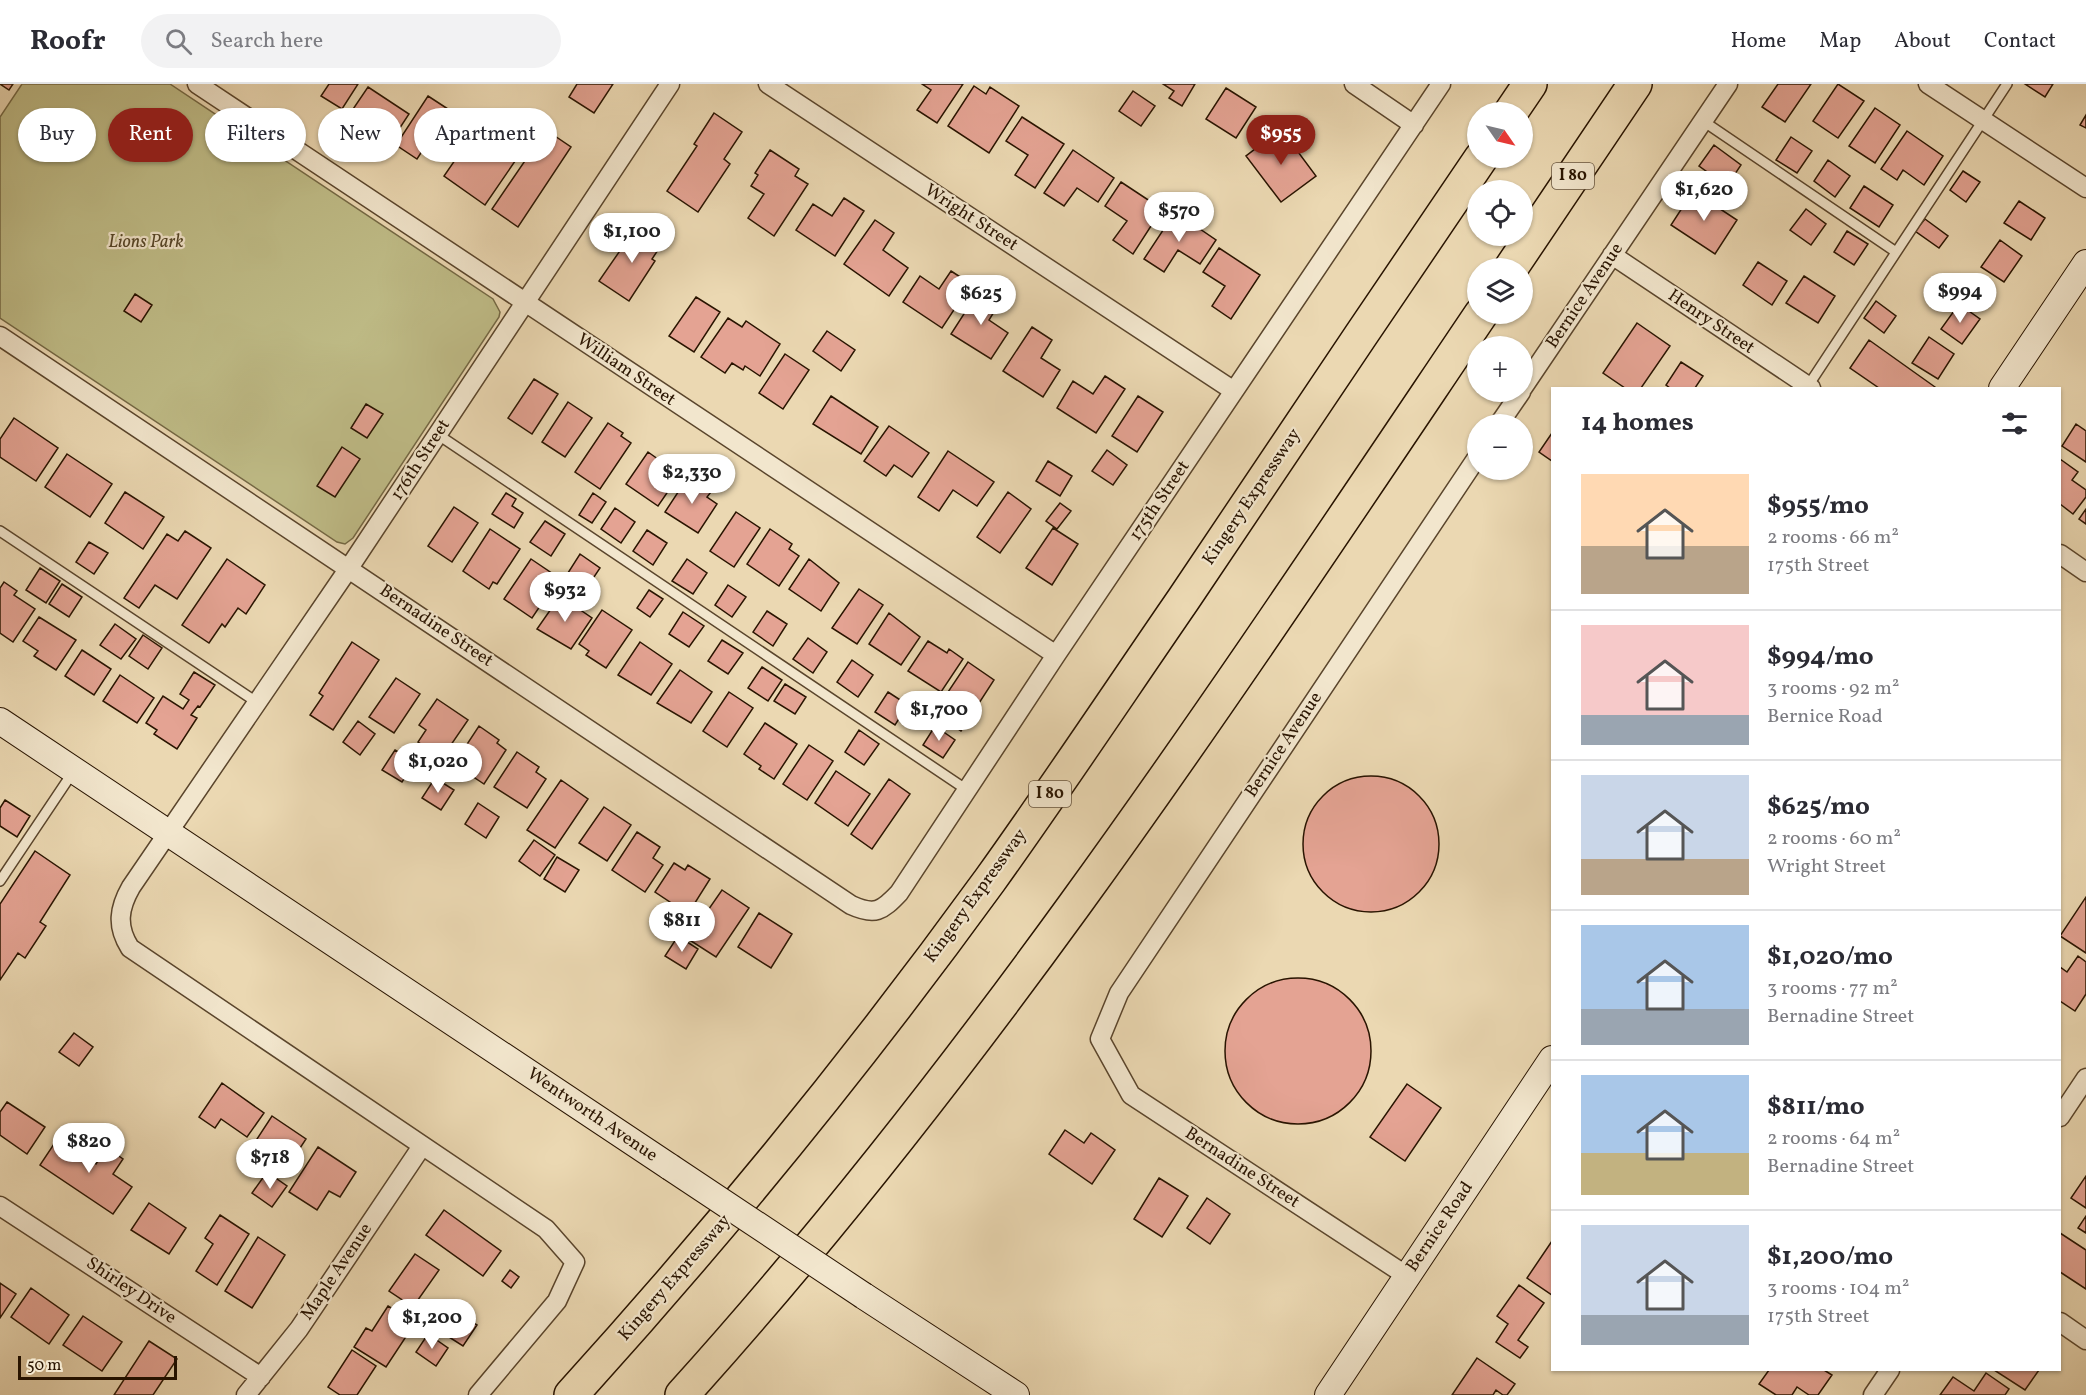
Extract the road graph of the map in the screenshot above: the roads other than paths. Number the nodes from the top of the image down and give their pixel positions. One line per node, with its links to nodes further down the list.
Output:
1 (197, 84): 21 (street, William Street)
2 (670, 84): 21 (street, 176th Street)
3 (768, 84): 27 (street, Wright Street)
4 (1354, 84): 14 (street)
5 (1442, 84): 14 (street, 175th Street)
6 (1530, 84): 11 (highway)
7 (1635, 84): 19 (highway, I 80)
8 (1728, 84): 13 (street, Bernice Avenue)
9 (1928, 84): 12 (street)
10 (2007, 84): 12 (lane)
11 (1518, 102)
12 (1983, 120): 16 (street); 17 (lane)
13 (1703, 121): 17 (lane); 18 (street, Bernice Avenue)
14 (1414, 125): 27 (street, 175th Street)
15 (1473, 168): 55 (highway, Kingery Expressway / I 80)
16 (2086, 188)
17 (1896, 252): 25 (lane)
18 (1612, 255): 24 (street, Bernice Avenue); 25 (street, Henry Street)
19 (1518, 258)
20 (2086, 262): 26 (street)
21 (524, 302): 28 (street, 176th Street); 34 (street, William Street)
22 (1474, 324): 56 (highway)
23 (0, 336): 32 (street, Bernadine Street)
24 (1533, 374)
25 (1809, 387)
26 (2003, 387)
27 (1234, 391): 34 (street, 175th Street)
28 (437, 434): 32 (street, 176th Street); 38 (lane)
29 (1467, 472): 42 (street, Bernice Avenue)
30 (0, 531): 35 (lane)
31 (2061, 555): 33 (street)
32 (349, 568): 35 (street, 176th Street); 41 (street, Bernadine Street)
33 (2086, 572)
34 (1056, 655): 38 (street, 175th Street)
35 (258, 703): 39 (street, 176th Street)
36 (0, 721): 37 (street, Wentworth Avenue)
37 (74, 770): 39 (street, Wentworth Avenue); 40 (lane)
38 (967, 790): 41 (street, 175th Street)
39 (168, 833): 46 (street); 57 (street, Wentworth Avenue, bridge)
40 (0, 881)
41 (874, 912)
42 (1100, 1039): 48 (street, Bernadine Street)
43 (1551, 1060): 48 (street, Bernice Road)
44 (2086, 1078): 45 (street)
45 (2061, 1116)
46 (422, 1146): 52 (street, Maple Avenue); 54 (street)
47 (0, 1206): 52 (street, Shirley Drive)
48 (1407, 1276): 58 (street, Bernice Road)
49 (2061, 1323): 50 (street)
50 (2086, 1340)
51 (1889, 1371): 59 (street)
52 (261, 1377): 53 (street, Maple Avenue)
53 (246, 1395)
54 (478, 1395)
55 (571, 1395)
56 (682, 1395)
57 (1016, 1395)
58 (1328, 1395)
59 (1873, 1395)

